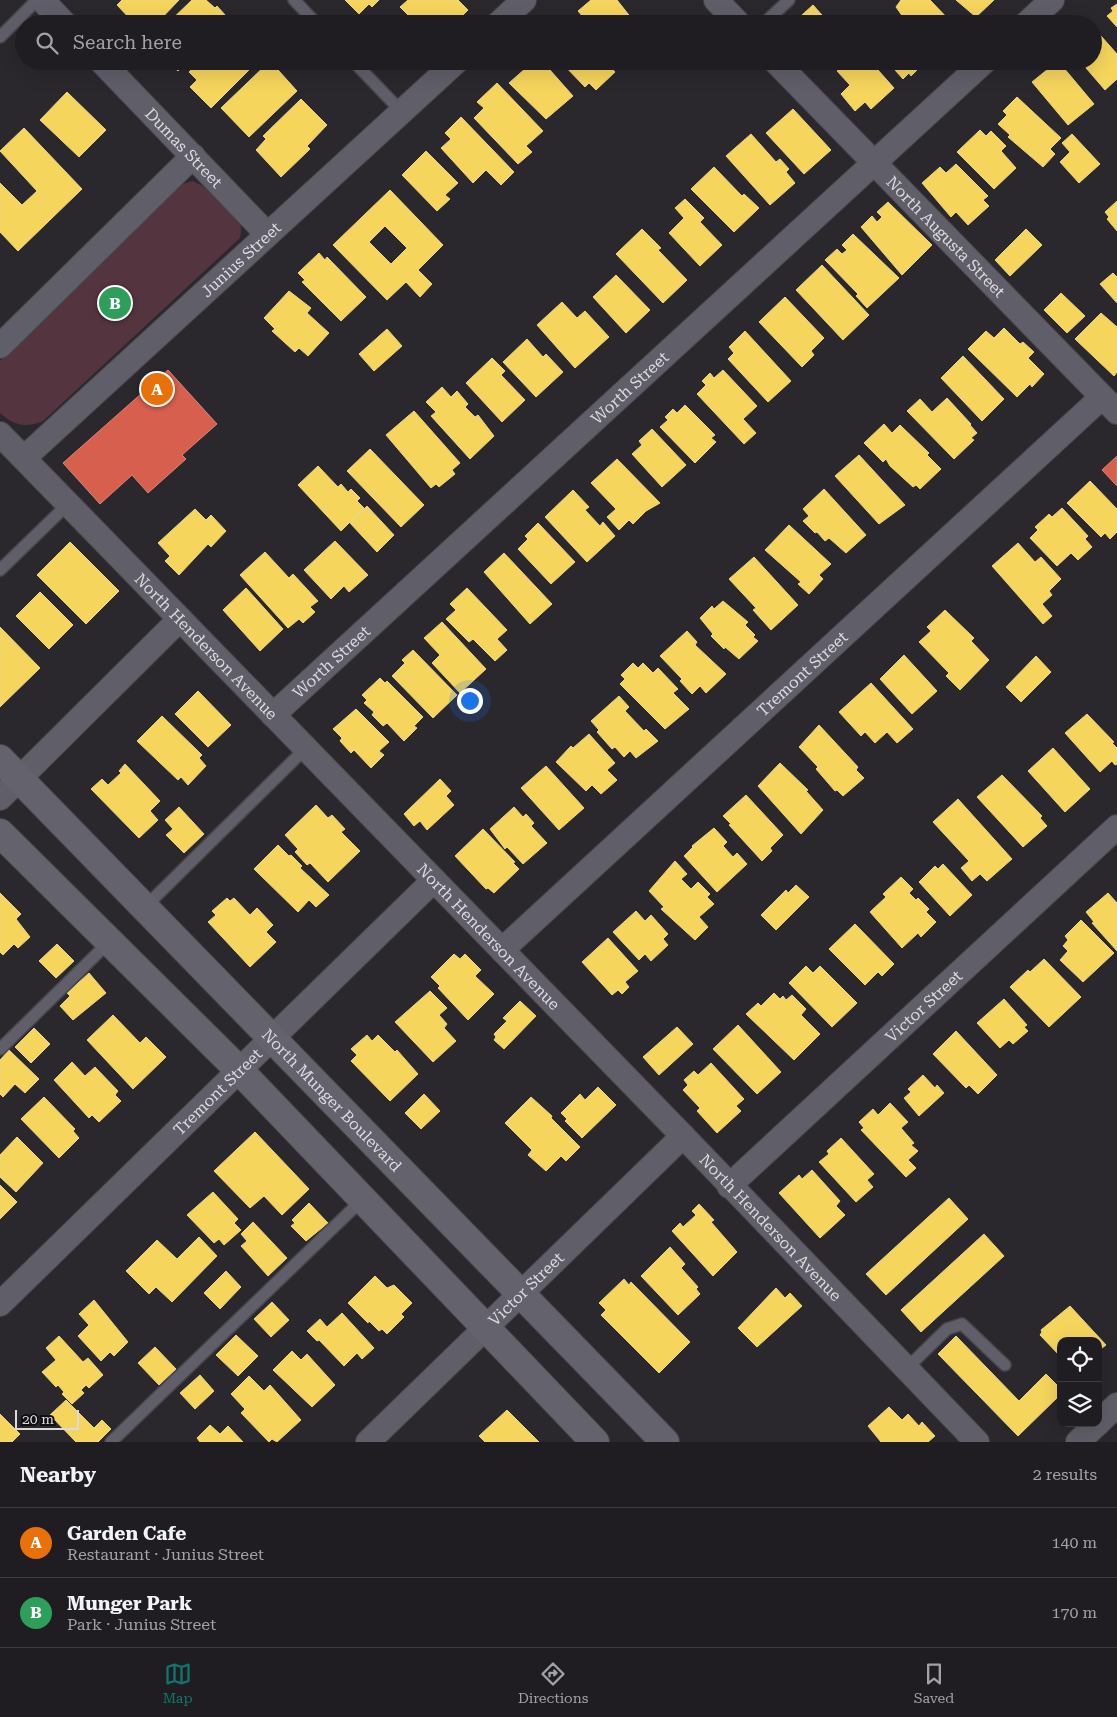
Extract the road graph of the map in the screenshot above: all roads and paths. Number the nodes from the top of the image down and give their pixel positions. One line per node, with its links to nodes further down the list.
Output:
1 (37, 0): 8 (lane)
2 (42, 0): 9 (street)
3 (294, 0): 10 (lane)
4 (716, 0): 12 (street)
5 (788, 0): 13 (lane)
6 (1052, 0): 14 (street)
7 (522, 1): 11 (street)
8 (22, 15)
9 (56, 15)
10 (308, 15)
11 (507, 15)
12 (730, 15)
13 (772, 15)
14 (1036, 15)
15 (15, 22): 16 (lane)
16 (0, 37)
17 (110, 70): 23 (street, Dumas Street)
18 (362, 70): 22 (lane)
19 (447, 70): 22 (street, Junius Street)
20 (784, 70): 24 (street, North Augusta Street)
21 (975, 70): 24 (street, Worth Street)
22 (402, 112): 25 (street, Junius Street)
23 (192, 156): 25 (street, Dumas Street); 26 (street)
24 (874, 162): 27 (street, North Augusta Street); 33 (street, Worth Street)
25 (267, 234): 29 (street, Junius Street)
26 (0, 346)
27 (1109, 405): 43 (street, Tremont Street)
28 (0, 434): 29 (street, North Henderson Avenue)
29 (24, 458): 30 (street, North Henderson Avenue)
30 (68, 504): 31 (lane); 32 (street, North Henderson Avenue)
31 (0, 570)
32 (180, 619): 33 (street, North Henderson Avenue); 36 (street)
33 (273, 715): 34 (street, North Henderson Avenue)
34 (306, 748): 40 (street, North Henderson Avenue); 41 (lane)
35 (0, 759): 36 (main road, North Munger Boulevard)
36 (19, 778): 37 (street); 41 (main road, North Munger Boulevard)
37 (0, 798)
38 (1117, 827): 48 (street, Victor Street)
39 (0, 832): 42 (main road)
40 (434, 880): 43 (street, North Henderson Avenue); 44 (street, Tremont Street)
41 (145, 907): 44 (main road, North Munger Boulevard)
42 (110, 941): 45 (lane); 46 (main road)
43 (502, 950): 47 (street, North Henderson Avenue)
44 (273, 1037): 46 (street, Tremont Street); 50 (main road, North Munger Boulevard)
45 (0, 1049)
46 (239, 1070): 49 (main road); 51 (street, Tremont Street)
47 (683, 1136): 48 (street, North Henderson Avenue); 50 (street, Victor Street)
48 (729, 1186): 54 (street, North Henderson Avenue)
49 (363, 1199): 52 (main road); 58 (lane)
50 (520, 1293): 52 (street, Victor Street); 61 (main road, North Munger Boulevard)
51 (0, 1304)
52 (485, 1327): 59 (street, Victor Street); 60 (main road)
53 (1005, 1364): 54 (lane)
54 (906, 1369): 62 (street, North Henderson Avenue)
55 (1117, 1405): 56 (street)
56 (1102, 1419)
57 (1094, 1427): 63 (street)
58 (111, 1442)
59 (368, 1442)
60 (595, 1442)
61 (665, 1442)
62 (977, 1442)
63 (1078, 1442)

